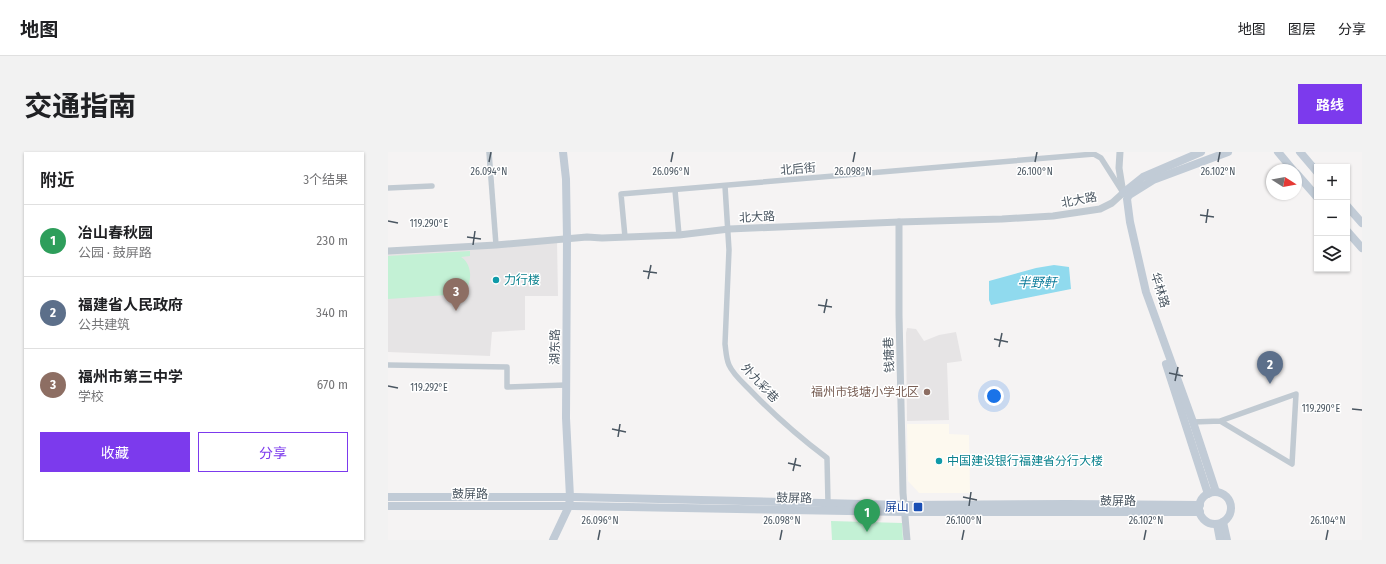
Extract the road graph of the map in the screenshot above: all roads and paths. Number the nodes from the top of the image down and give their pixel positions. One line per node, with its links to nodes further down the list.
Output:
1 (489, 152): 26 (street)
2 (563, 152): 25 (main road, 湖东路)
3 (568, 152): 25 (main road, 湖东路)
4 (1120, 152): 16 (street)
5 (1201, 152): 16 (main road)
6 (1228, 152): 16 (main road)
7 (1278, 152): 9 (main road)
8 (1300, 152): 10 (main road)
9 (1289, 164)
10 (1314, 168)
11 (1302, 180): 17 (main road)
12 (432, 186): 14 (street)
13 (725, 186): 15 (street, 北后街); 16 (street, 北后街); 21 (street, 外九彩巷)
14 (388, 188)
15 (675, 190): 23 (street); 24 (street, 北后街)
16 (1126, 194): 19 (street, 北大路); 32 (main road, 华林路); 33 (main road, 华林路)
17 (1314, 194)
18 (1350, 209): 20 (main road)
19 (900, 222): 21 (street, 北大路); 39 (street, 钱塘巷)
20 (1362, 223)
21 (729, 229): 23 (street, 北大路); 36 (street, 外九彩巷)
22 (1350, 234): 27 (main road)
23 (679, 235): 24 (street, 北大路)
24 (625, 237): 25 (street, 北大路)
25 (570, 239): 26 (street, 北大路); 30 (main road, 湖东路); 35 (main road, 湖东路)
26 (496, 245): 28 (street, 北大路)
27 (1362, 248)
28 (388, 251)
29 (388, 365): 30 (street)
30 (566, 385): 35 (main road, 湖东路)
31 (1220, 421): 31 (street); 32 (street)
32 (1193, 422): 33 (main road, 华林路)
33 (1212, 493): 40 (main road); 41 (main road)
34 (388, 497): 35 (main road, 鼓屏路)
35 (573, 497): 36 (main road, 鼓屏路); 38 (main road, 湖东路)
36 (828, 503): 39 (main road, 鼓屏路)
37 (388, 506): 38 (main road, 鼓屏路)
38 (572, 506): 39 (main road, 鼓屏路); 42 (main road, 湖东路); 43 (main road, 湖东路)
39 (904, 509): 40 (main road, 鼓屏路); 44 (street, 钱塘巷)
40 (1200, 509): 41 (main road)
41 (1220, 523): 45 (main road); 46 (main road)
42 (554, 540)
43 (559, 540)
44 (907, 540)
45 (1220, 540)
46 (1227, 540)

